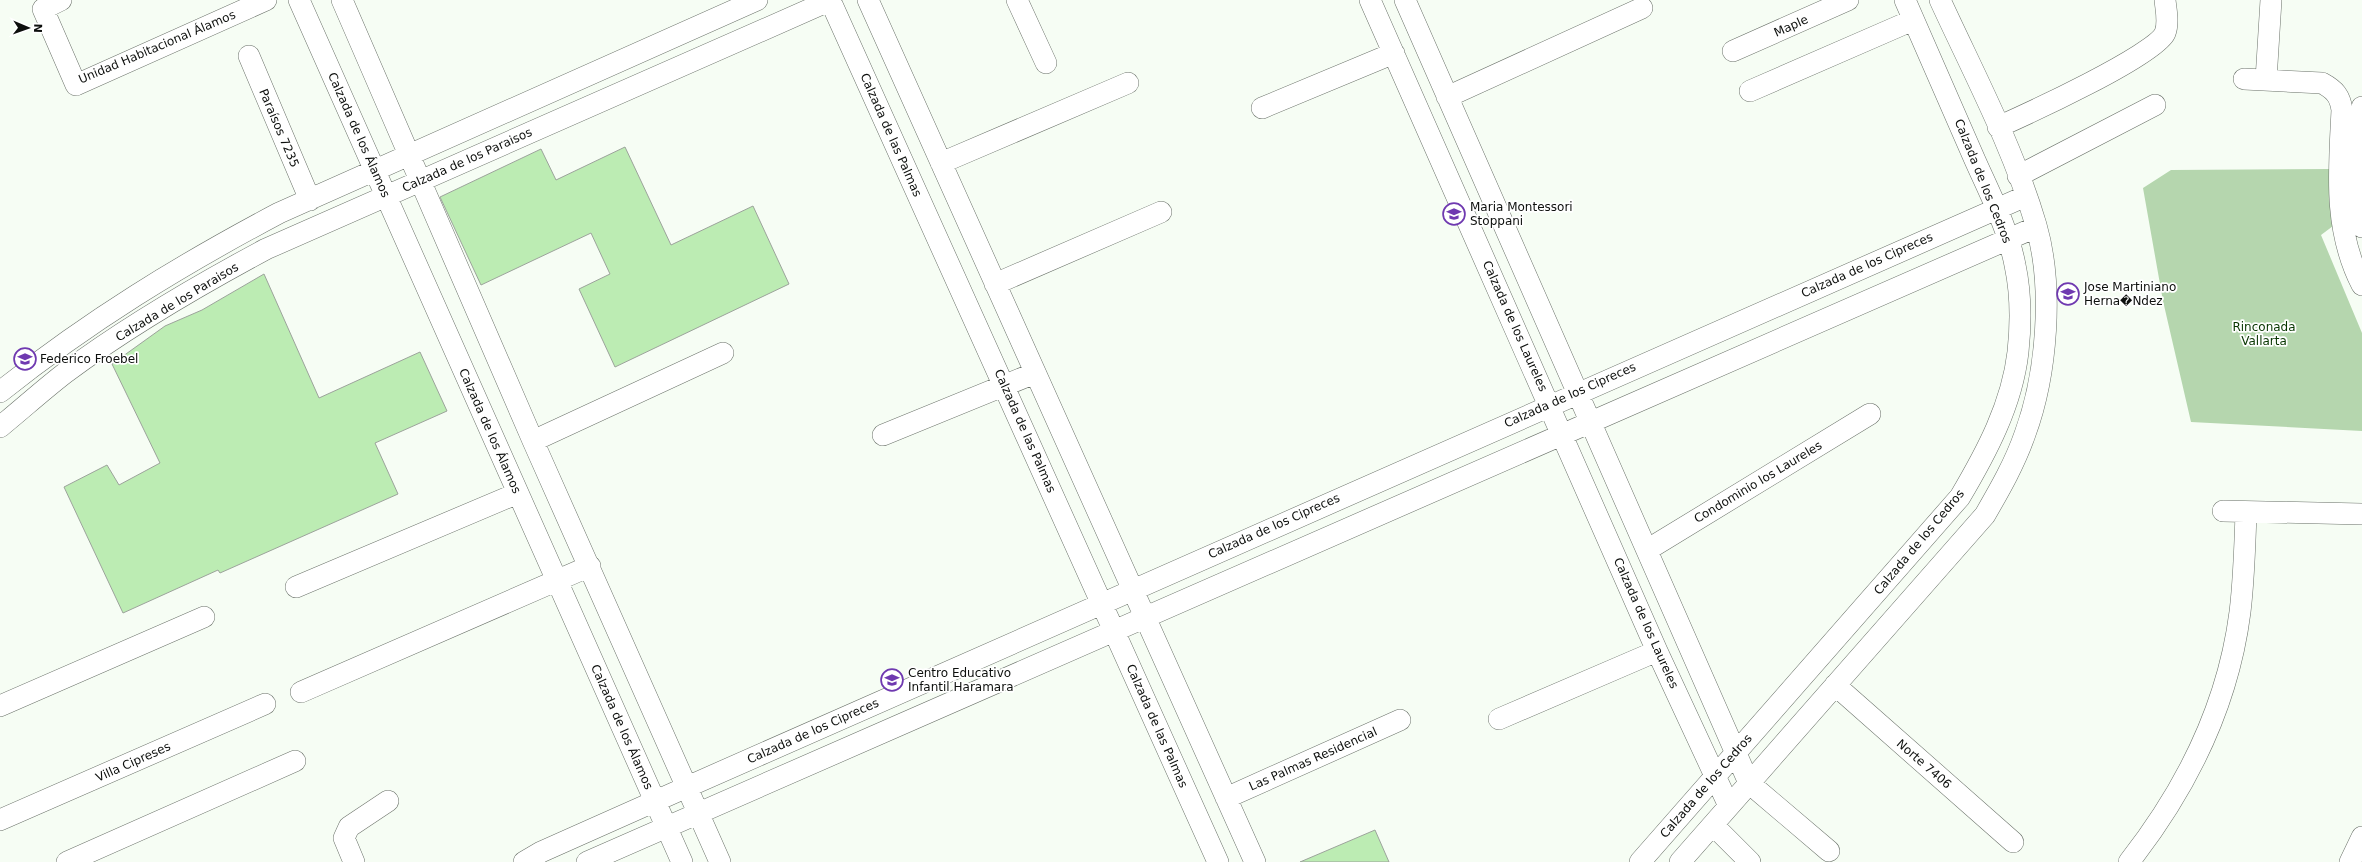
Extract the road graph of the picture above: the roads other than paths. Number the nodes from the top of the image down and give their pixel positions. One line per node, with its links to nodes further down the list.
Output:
1 (62, 0): 2 (street, Unidad Habitacional Álamos)
2 (266, 0)
3 (299, 0): 34 (street, Calzada de los Álamos)
4 (342, 0): 32 (street)
5 (757, 0): 32 (street)
6 (830, 0): 36 (street, Calzada de los Paraisos); 53 (street, Calzada de las Palmas)
7 (868, 0): 33 (street)
8 (1017, 0): 21 (street)
9 (1404, 0): 15 (street); 26 (street)
10 (1848, 0): 18 (street, Maple)
11 (1905, 0): 17 (street, Calzada de los Cedros)
12 (1940, 0): 30 (street)
13 (2165, 0): 30 (street)
14 (2271, 0): 23 (street)
15 (1373, 7): 19 (street, Calzada de los Laureles)
16 (1642, 8): 26 (street)
17 (1913, 20): 25 (street); 40 (street, Calzada de los Cedros)
18 (1733, 51)
19 (1394, 52): 29 (street); 56 (street, Calzada de los Laureles)
20 (249, 56): 39 (street, Paraísos 7235)
21 (1046, 63)
22 (2244, 79): 23 (street)
23 (2266, 80): 31 (street)
24 (1128, 83): 33 (street)
25 (1750, 91)
26 (1447, 98): 55 (street)
27 (2155, 105): 35 (street)
28 (2362, 107): 31 (street)
29 (1262, 108)
30 (1998, 127): 35 (street)
31 (2350, 148): 43 (street); 46 (street)
32 (410, 155): 34 (street); 36 (street)
33 (941, 163): 48 (street)
34 (374, 171): 37 (street, Calzada de los Álamos); 39 (street)
35 (2018, 176): 38 (street)
36 (421, 180): 37 (street, Calzada de los Paraisos); 62 (street)
37 (386, 196): 47 (street, Calzada de los Paraisos); 63 (street, Calzada de los Álamos)
38 (2026, 196): 40 (street, Calzada de los Cipreces); 42 (street)
39 (310, 200): 45 (street)
40 (1996, 209): 44 (street, Calzada de los Cedros); 55 (street, Calzada de los Cipreces)
41 (1161, 212): 48 (street)
42 (2036, 227): 44 (street); 79 (street)
43 (2362, 227)
44 (2007, 238): 58 (street); 80 (street, Calzada de los Cedros)
45 (194, 258): 47 (street); 49 (street)
46 (2360, 278)
47 (208, 281): 50 (street, Calzada de los Paraisos)
48 (995, 284): 52 (street)
49 (94, 322): 50 (street); 54 (street)
50 (110, 342): 59 (street, Calzada de los Paraisos)
51 (723, 353): 62 (street)
52 (1035, 373): 53 (street); 72 (street)
53 (1005, 387): 60 (street); 74 (street, Calzada de las Palmas)
54 (0, 392)
55 (1577, 392): 56 (street, Calzada de los Cipreces); 58 (street)
56 (1550, 404): 61 (street, Calzada de los Laureles); 72 (street, Calzada de los Cipreces)
57 (1870, 414): 67 (street, Condominio los Laureles)
58 (1591, 422): 61 (street); 67 (street)
59 (0, 427)
60 (883, 435)
61 (1563, 435): 73 (street, Calzada de los Laureles); 76 (street)
62 (533, 440): 68 (street)
63 (518, 493): 69 (street, Calzada de los Álamos); 70 (street)
64 (2223, 512): 65 (street)
65 (2246, 512): 66 (street); 114 (street)
66 (2362, 514)
67 (1647, 550): 71 (street)
68 (590, 566): 69 (street); 91 (street)
69 (557, 581): 81 (street); 94 (street, Calzada de los Álamos)
70 (296, 587)
71 (1663, 587): 73 (street); 87 (street)
72 (1132, 589): 74 (street, Calzada de los Cipreces); 76 (street)
73 (1635, 600): 78 (street, Calzada de los Laureles)
74 (1102, 603): 77 (street, Calzada de las Palmas); 91 (street, Calzada de los Cipreces)
75 (204, 617): 83 (street)
76 (1145, 618): 77 (street); 92 (street)
77 (1114, 631): 96 (street); 109 (street, Calzada de las Palmas)
78 (1657, 651): 85 (street); 89 (street, Calzada de los Laureles)
79 (1835, 685): 84 (street); 101 (street, Norte 7406)
80 (1790, 691): 84 (street); 87 (street, Calzada de los Cedros)
81 (301, 692)
82 (265, 704): 97 (street, Villa Cipreses)
83 (0, 706)
84 (1816, 708): 90 (street)
85 (1499, 719)
86 (1400, 720): 92 (street, Las Palmas Residencial)
87 (1736, 752): 89 (street, Calzada de los Cedros); 90 (street)
88 (295, 761): 103 (street)
89 (1715, 776): 95 (street, Calzada de los Laureles); 111 (street, Calzada de los Cedros)
90 (1749, 783): 95 (street); 102 (street)
91 (687, 786): 94 (street, Calzada de los Cipreces); 96 (street)
92 (1226, 798): 110 (street)
93 (388, 801): 104 (street)
94 (655, 801): 99 (street, Calzada de los Álamos); 105 (street, Calzada de los Cipreces)
95 (1729, 806): 98 (street)
96 (699, 813): 99 (street); 108 (street)
97 (0, 820)
98 (1713, 825): 112 (street); 113 (street)
99 (666, 828): 106 (street); 107 (street, Calzada de los Álamos)
100 (2362, 837): 115 (street)
101 (2013, 842)
102 (1829, 851)
103 (66, 862)
104 (354, 862)
105 (524, 862)
106 (587, 862)
107 (682, 862)
108 (720, 862)
109 (1218, 862)
110 (1255, 862)
111 (1640, 862)
112 (1680, 862)
113 (1750, 862)
114 (2129, 862)
115 (2350, 862)

